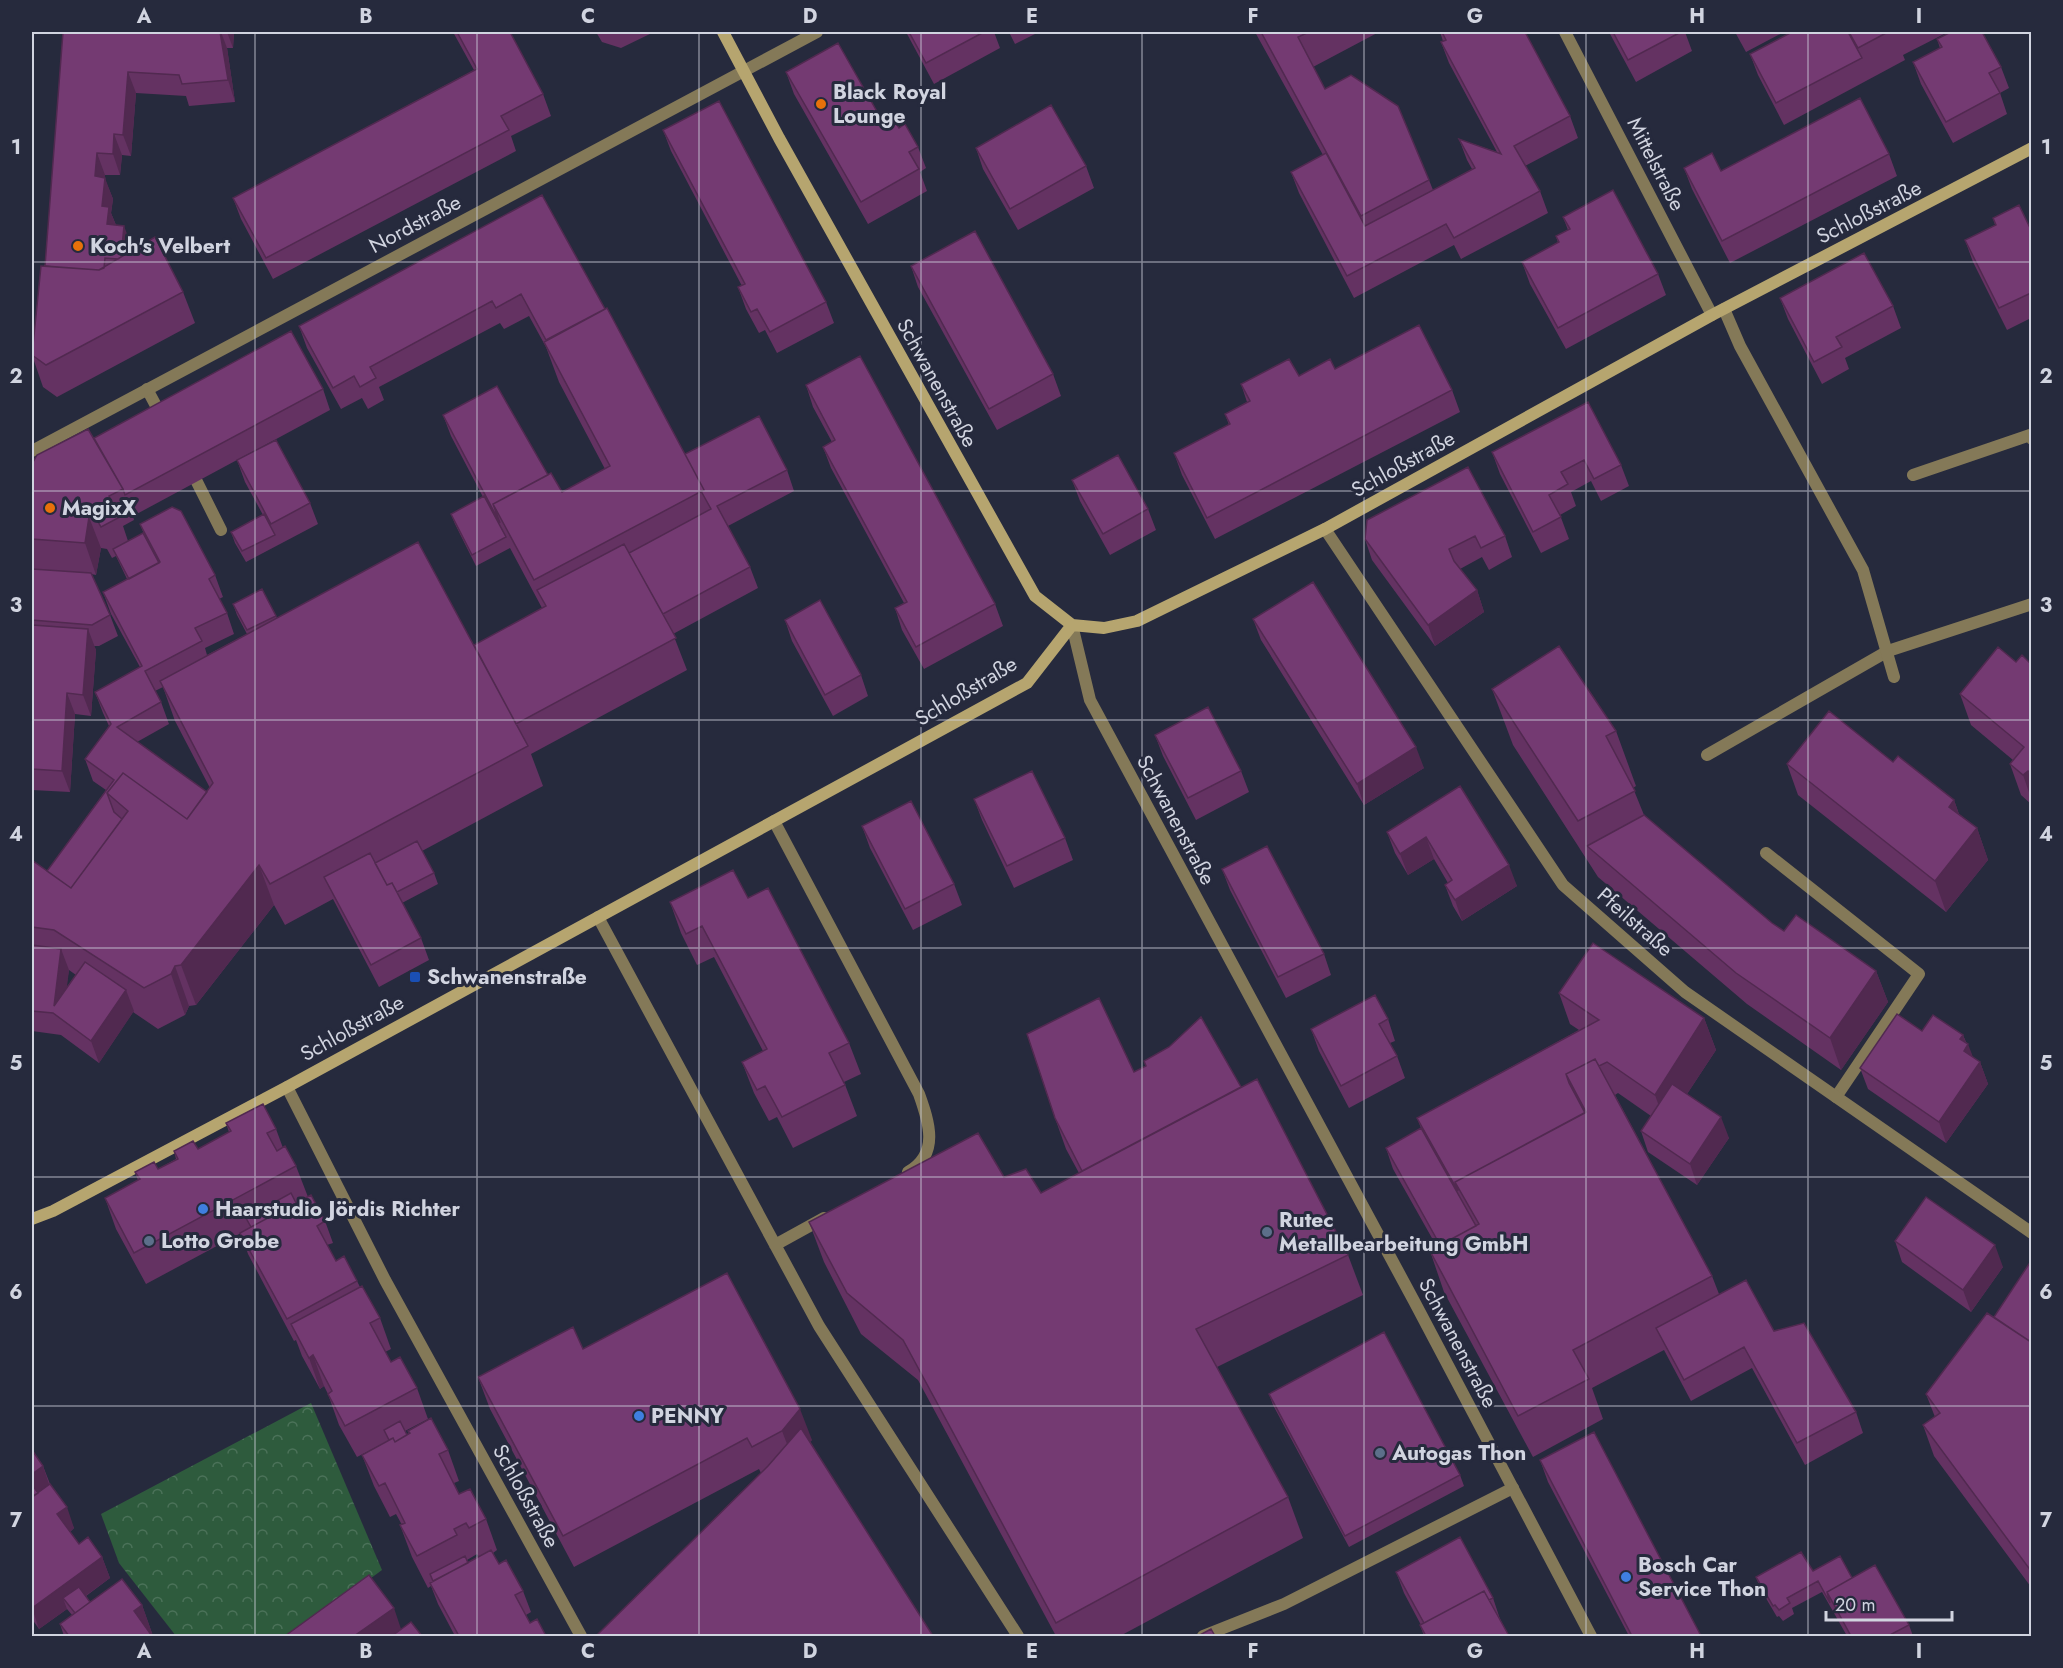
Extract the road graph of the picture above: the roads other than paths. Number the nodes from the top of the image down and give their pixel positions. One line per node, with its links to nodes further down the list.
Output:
1 (723, 32): 4 (main road, Schwanenstraße)
2 (817, 32): 4 (street, Nordstraße)
3 (1565, 32): 6 (street, Mittelstraße)
4 (745, 71): 7 (street, Nordstraße); 16 (main road, Schwanenstraße)
5 (2031, 148): 6 (main road, Schloßstraße)
6 (1718, 312): 13 (main road, Schloßstraße); 17 (street)
7 (147, 389): 8 (street); 10 (street, Nordstraße)
8 (166, 425)
9 (2031, 439): 11 (street)
10 (32, 451)
11 (1913, 475)
12 (197, 482): 14 (street)
13 (1325, 529): 16 (main road, Schloßstraße); 24 (street, Pfeilstraße)
14 (221, 530)
15 (2031, 604): 17 (street)
16 (1072, 625): 20 (main road, Schloßstraße); 30 (street, Schwanenstraße)
17 (1888, 651): 18 (street); 19 (street)
18 (1894, 677)
19 (1707, 755)
20 (774, 821): 22 (main road, Schloßstraße); 25 (street)
21 (1766, 853): 24 (street)
22 (598, 917): 23 (main road, Schloßstraße); 29 (street)
23 (287, 1087): 27 (main road, Schloßstraße); 31 (street, Schloßstraße)
24 (1836, 1097): 28 (street, Pfeilstraße)
25 (897, 1178)
26 (836, 1211): 29 (street)
27 (32, 1219)
28 (2031, 1233)
29 (775, 1245): 32 (street)
30 (1513, 1488): 33 (street); 34 (street, Schwanenstraße)
31 (581, 1636)
32 (1018, 1636)
33 (1203, 1636)
34 (1591, 1636)

